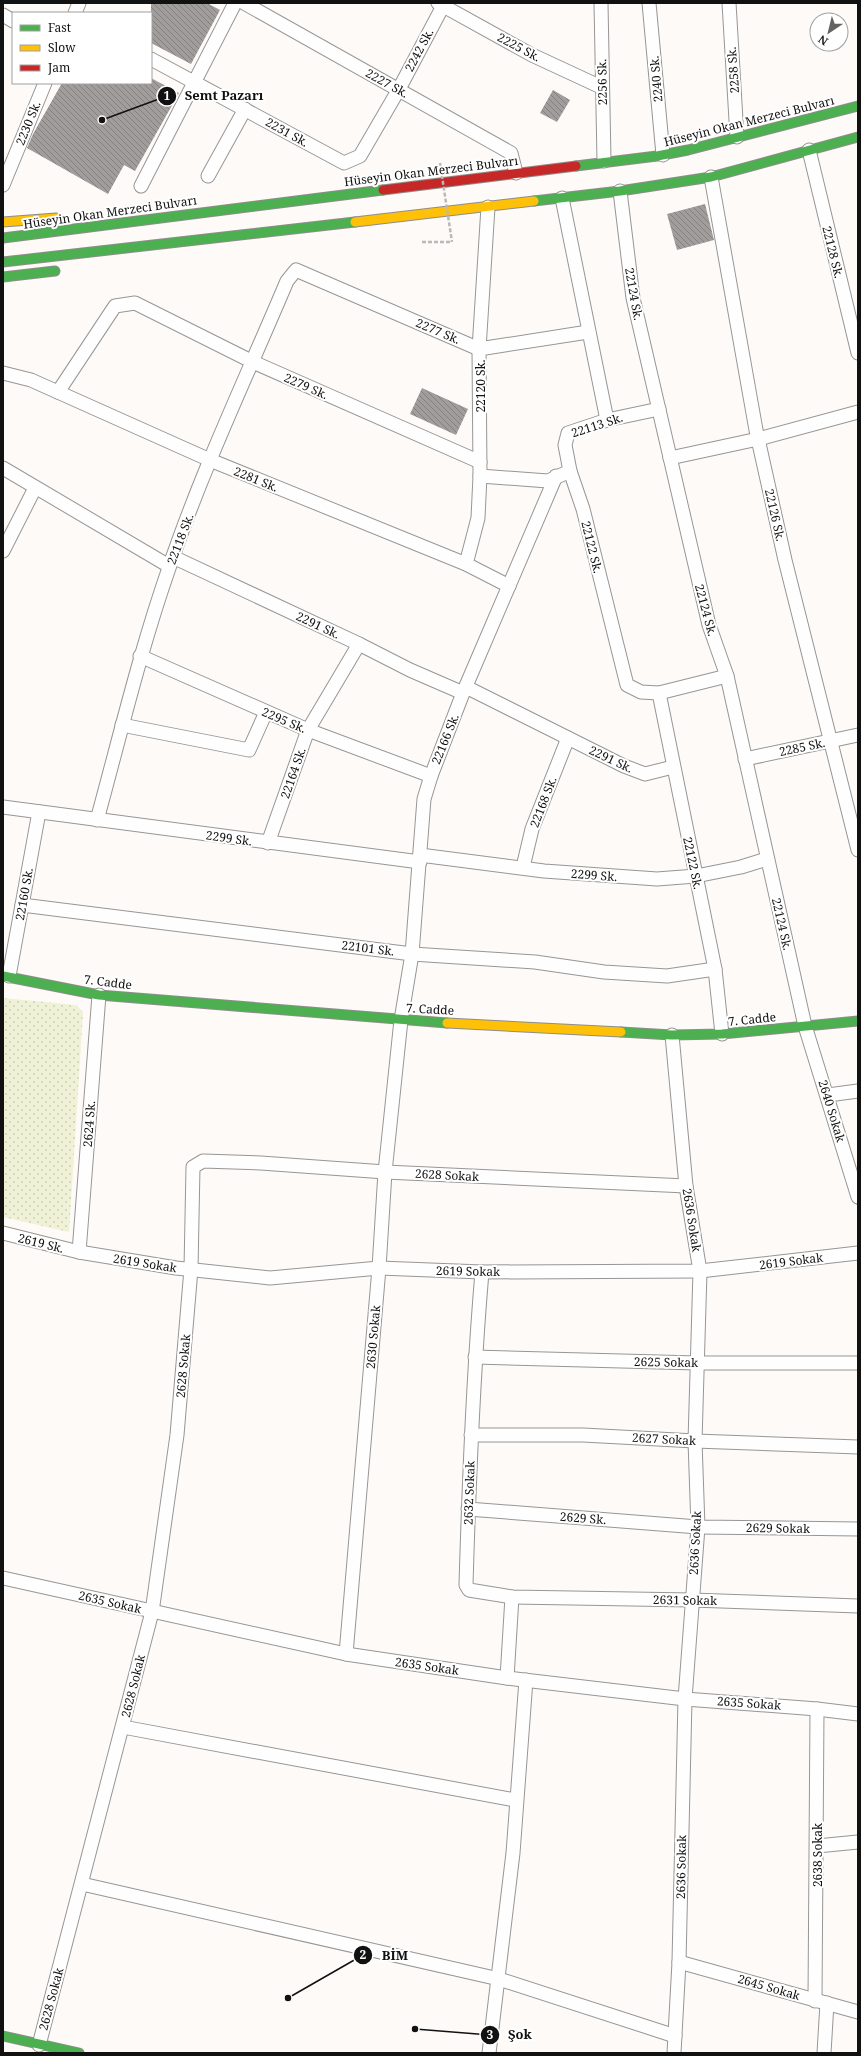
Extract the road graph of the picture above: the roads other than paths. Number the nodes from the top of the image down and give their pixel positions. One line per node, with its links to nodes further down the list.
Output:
1 (235, 3): 10 (street)
2 (244, 3): 13 (street, 2227 Sk.)
3 (601, 3): 12 (street, 2256 Sk.)
4 (649, 3): 19 (street, 2240 Sk.)
5 (729, 3): 16 (street, 2258 Sk.)
6 (441, 4): 12 (street, 2225 Sk.); 13 (street, 2242 Sk.)
7 (3, 15): 8 (street)
8 (12, 20)
9 (152, 60): 10 (street, 2231 Sk.)
10 (195, 82): 15 (street, 2231 Sk.); 26 (street)
11 (44, 84): 25 (street, 2230 Sk.)
12 (602, 87): 21 (street, 2256 Sk.)
13 (399, 89): 20 (street, 2242 Sk.); 22 (street, 2227 Sk.)
14 (858, 106): 16 (main road, Hüseyin Okan Merzeci Bulvarı)
15 (245, 109): 20 (street, 2231 Sk.); 23 (street)
16 (738, 137): 19 (main road, Hüseyin Okan Merzeci Bulvarı)
17 (858, 137): 18 (main road)
18 (809, 150): 24 (main road); 43 (street, 22128 Sk.)
19 (663, 155): 21 (main road, Hüseyin Okan Merzeci Bulvarı)
20 (360, 156)
21 (604, 161): 22 (main road, Hüseyin Okan Merzeci Bulvarı)
22 (516, 173): 31 (main road, Hüseyin Okan Merzeci Bulvarı)
23 (208, 176)
24 (711, 177): 27 (main road); 50 (street, 22126 Sk.)
25 (3, 185)
26 (142, 186)
27 (620, 191): 28 (main road); 47 (street, 22124 Sk.)
28 (562, 198): 29 (main road); 41 (street)
29 (488, 207): 35 (main road); 42 (street, 22120 Sk.)
30 (116, 214): 31 (main road)
31 (177, 214): 34 (main road, Hüseyin Okan Merzeci Bulvarı)
32 (63, 217): 33 (main road)
33 (3, 222)
34 (3, 238)
35 (178, 242): 36 (main road); 37 (main road)
36 (126, 258)
37 (3, 262)
38 (66, 269): 40 (main road)
39 (296, 270): 42 (street, 2277 Sk.); 44 (street, 22118 Sk.)
40 (3, 277)
41 (588, 332): 42 (street); 49 (street)
42 (480, 349): 53 (street, 22120 Sk.)
43 (858, 353)
44 (253, 362): 46 (street, 2279 Sk.); 52 (street, 22118 Sk.); 53 (street, 2279 Sk.)
45 (3, 373): 46 (street, 2281 Sk.)
46 (58, 392): 52 (street, 2281 Sk.)
47 (659, 409): 49 (street, 22113 Sk.); 51 (street, 22124 Sk.)
48 (858, 412): 50 (street)
49 (607, 420): 55 (street, 22113 Sk.)
50 (758, 439): 51 (street); 73 (street, 22126 Sk.)
51 (670, 458): 65 (street, 22124 Sk.)
52 (210, 460): 60 (street, 22118 Sk.); 61 (street, 2281 Sk.)
53 (480, 462): 56 (street, 22120 Sk.)
54 (3, 468): 58 (street, 2291 Sk.)
55 (570, 471): 57 (street); 67 (street, 22122 Sk.)
56 (480, 476): 57 (street); 61 (street, 22120 Sk.)
57 (556, 476): 62 (street, 22166 Sk.)
58 (35, 488): 59 (street); 60 (street, 2291 Sk.)
59 (3, 550)
60 (171, 561): 63 (street, 2291 Sk.); 64 (street, 22118 Sk.)
61 (466, 564): 62 (street, 2281 Sk.)
62 (509, 586): 66 (street, 22166 Sk.)
63 (359, 644): 66 (street, 2291 Sk.); 70 (street, 22164 Sk.)
64 (140, 656): 68 (street, 2295 Sk.); 69 (street, 22118 Sk.)
65 (727, 676): 67 (street, 22122 Sk.); 74 (street, 22124 Sk.)
66 (465, 690): 72 (street, 2291 Sk.); 76 (street, 22166 Sk.)
67 (659, 693): 75 (street, 22122 Sk.)
68 (266, 712): 69 (street); 70 (street, 2295 Sk.)
69 (122, 725): 79 (street, 22118 Sk.)
70 (308, 730): 76 (street, 2295 Sk.); 80 (street, 22164 Sk.)
71 (858, 735): 73 (street, 2285 Sk.)
72 (568, 738): 75 (street, 2291 Sk.); 84 (street, 22168 Sk.)
73 (831, 741): 74 (street, 2285 Sk.); 81 (street, 22126 Sk.)
74 (745, 759): 83 (street, 22124 Sk.)
75 (673, 767): 85 (street, 22122 Sk.)
76 (430, 776): 82 (street, 22166 Sk.)
77 (3, 807): 78 (street, 2299 Sk.)
78 (38, 812): 79 (street, 2299 Sk.); 86 (street, 22160 Sk.)
79 (97, 820): 80 (street, 2299 Sk.)
80 (268, 843): 82 (street, 2299 Sk.)
81 (858, 850)
82 (420, 858): 84 (street, 2299 Sk.); 87 (street, 22166 Sk.)
83 (766, 859): 85 (street, 2299 Sk.); 93 (street, 22124 Sk.)
84 (523, 867): 85 (street, 2299 Sk.)
85 (696, 876): 88 (street, 22122 Sk.)
86 (22, 905): 87 (street, 22101 Sk.); 89 (street, 22160 Sk.)
87 (412, 954): 88 (street, 22101 Sk.); 91 (street, 22166 Sk.)
88 (715, 969): 94 (street, 22122 Sk.)
89 (6, 976): 90 (main road, 7. Cadde)
90 (99, 995): 91 (main road, 7. Cadde); 102 (street, 2624 Sk.)
91 (401, 1020): 95 (main road, 7. Cadde); 98 (street, 2630 Sokak)
92 (858, 1021): 93 (main road, 7. Cadde)
93 (805, 1026): 94 (main road, 7. Cadde); 97 (street, 2640 Sokak)
94 (722, 1034): 95 (main road, 7. Cadde)
95 (672, 1035): 99 (street, 2636 Sokak)
96 (858, 1091): 97 (street)
97 (828, 1095): 100 (street, 2640 Sokak)
98 (385, 1172): 99 (street, 2628 Sokak); 104 (street, 2630 Sokak); 105 (street, 2628 Sokak)
99 (686, 1186): 106 (street, 2636 Sokak)
100 (858, 1197)
101 (3, 1233): 102 (street, 2619 Sk.)
102 (79, 1252): 105 (street, 2619 Sokak)
103 (858, 1253): 106 (street, 2619 Sokak)
104 (379, 1268): 105 (street, 2619 Sokak); 107 (street, 2619 Sokak); 122 (street, 2630 Sokak)
105 (191, 1270): 121 (street, 2628 Sokak)
106 (700, 1271): 107 (street, 2619 Sokak); 109 (street, 2636 Sokak)
107 (482, 1272): 108 (street, 2632 Sokak)
108 (475, 1357): 109 (street, 2625 Sokak); 111 (street, 2632 Sokak)
109 (697, 1363): 110 (street, 2625 Sokak); 112 (street, 2636 Sokak)
110 (858, 1363)
111 (471, 1435): 112 (street, 2627 Sokak); 114 (street, 2632 Sokak)
112 (695, 1441): 113 (street, 2627 Sokak); 115 (street, 2636 Sokak)
113 (858, 1447)
114 (468, 1509): 115 (street, 2629 Sk.); 118 (street, 2632 Sokak)
115 (698, 1527): 116 (street, 2629 Sokak); 119 (street, 2636 Sokak)
116 (858, 1529)
117 (3, 1578): 121 (street, 2635 Sokak)
118 (512, 1597): 119 (street, 2631 Sokak); 123 (street)
119 (692, 1600): 120 (street, 2631 Sokak); 125 (street, 2636 Sokak)
120 (858, 1606)
121 (152, 1612): 122 (street, 2635 Sokak); 128 (street, 2628 Sokak)
122 (346, 1654): 123 (street, 2635 Sokak)
123 (507, 1678): 124 (street, 2635 Sokak)
124 (526, 1680): 125 (street, 2635 Sokak); 129 (street)
125 (685, 1698): 126 (street, 2635 Sokak); 133 (street, 2636 Sokak)
126 (817, 1709): 127 (street, 2635 Sokak); 131 (street, 2638 Sokak)
127 (858, 1714)
128 (123, 1727): 129 (street); 132 (street, 2628 Sokak)
129 (516, 1800): 134 (street)
130 (858, 1842): 131 (street)
131 (817, 1846): 135 (street, 2638 Sokak)
132 (82, 1884): 134 (street); 139 (street, 2628 Sokak)
133 (679, 1962): 135 (street, 2645 Sokak); 138 (street, 2636 Sokak)
134 (499, 1979): 138 (street); 141 (street)
135 (821, 2002): 136 (street, 2645 Sokak); 143 (street, 2638 Sokak)
136 (858, 2012)
137 (3, 2036): 139 (main road)
138 (675, 2036): 142 (street, 2636 Sokak)
139 (39, 2045): 140 (main road)
140 (79, 2053)
141 (489, 2053)
142 (674, 2053)
143 (824, 2053)

